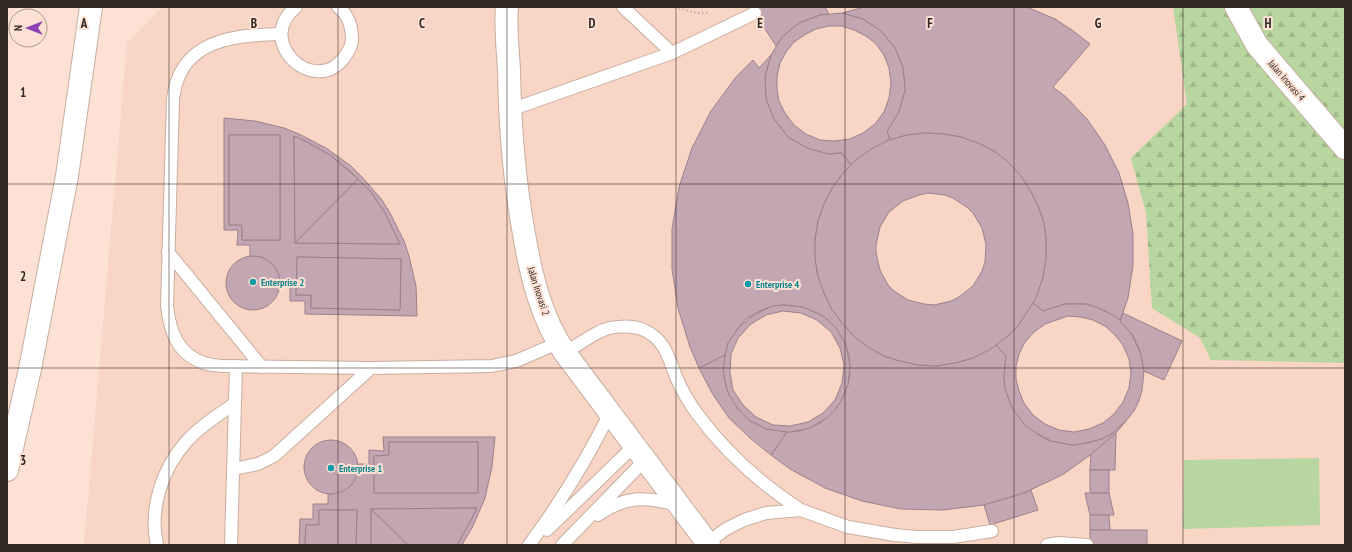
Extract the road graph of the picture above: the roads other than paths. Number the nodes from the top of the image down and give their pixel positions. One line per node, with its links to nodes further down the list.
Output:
1 (91, 7): 21 (main road)
2 (296, 7): 8 (lane)
3 (338, 7): 8 (lane)
4 (623, 7): 9 (lane)
5 (1236, 7): 11 (main road, Jalan Inovasi 4)
6 (506, 8): 10 (main road, Jalan Inovasi 2)
7 (755, 13): 9 (lane)
8 (281, 34): 12 (lane)
9 (672, 52): 10 (lane)
10 (510, 110): 13 (main road, Jalan Inovasi 2)
11 (1345, 148)
12 (168, 252): 14 (lane); 15 (lane)
13 (562, 348): 16 (lane); 18 (main road, Jalan Inovasi 2); 23 (lane)
14 (236, 366): 15 (lane); 17 (lane)
15 (262, 367): 16 (lane)
16 (371, 368): 20 (lane)
17 (234, 404): 20 (lane); 27 (lane)
18 (610, 413): 19 (main road, Jalan Inovasi 2); 29 (lane)
19 (640, 453): 22 (main road, Jalan Inovasi 2); 24 (lane); 29 (lane)
20 (234, 469): 28 (lane)
21 (7, 470)
22 (679, 505): 24 (lane); 26 (main road, Jalan Inovasi 2)
23 (801, 510): 25 (lane); 26 (lane)
24 (575, 530): 30 (lane)
25 (992, 531)
26 (708, 544)
27 (157, 545)
28 (231, 545)
29 (531, 545)
30 (562, 545)
31 (1047, 545): 32 (lane)
32 (1087, 545)

